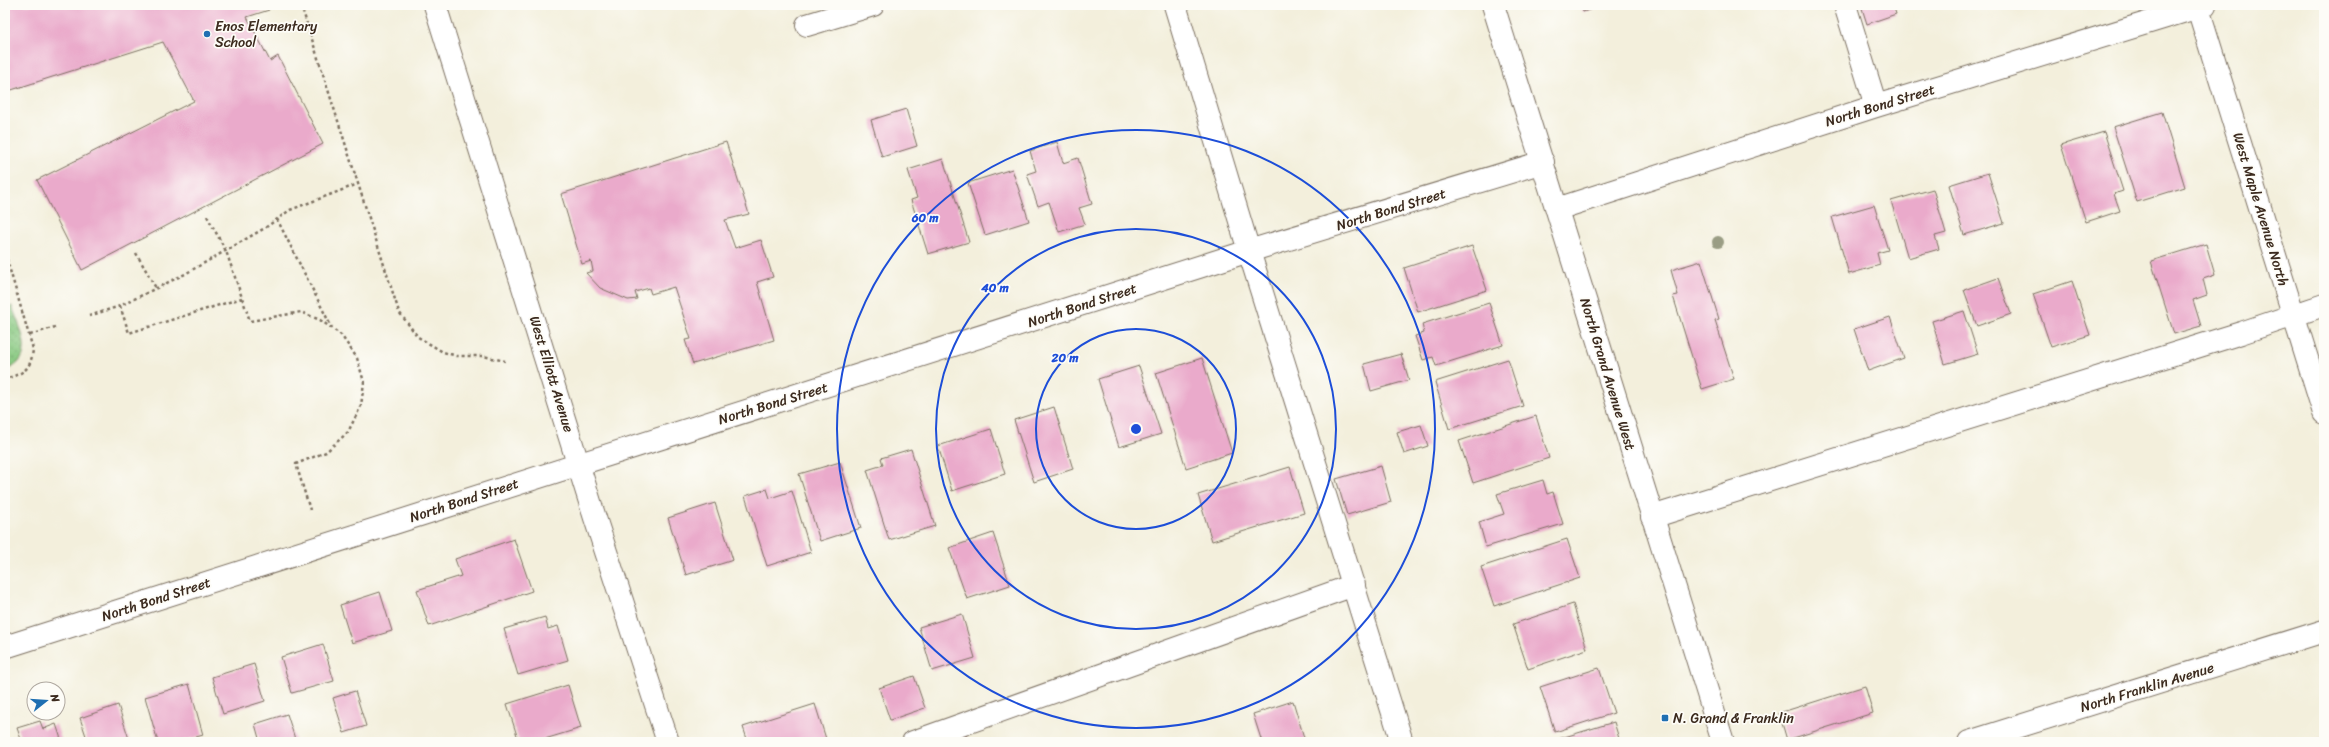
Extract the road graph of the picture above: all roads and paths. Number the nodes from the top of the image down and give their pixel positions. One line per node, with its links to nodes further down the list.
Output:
1 (301, 5): 11 (path)
2 (435, 5): 31 (street, West Elliott Avenue)
3 (873, 5): 8 (street)
4 (1175, 5): 16 (street)
5 (1492, 5): 10 (street, North Grand Avenue West)
6 (1845, 5): 9 (street)
7 (2200, 6): 9 (street, North Bond Street); 23 (street, West Maple Avenue North)
8 (806, 25)
9 (1876, 106): 12 (street, North Bond Street)
10 (1543, 162): 12 (street, North Grand Avenue West); 16 (street, North Bond Street)
11 (358, 184): 14 (path); 28 (path)
12 (1557, 208): 33 (street, North Grand Avenue West)
13 (207, 216): 15 (path)
14 (277, 219): 15 (path); 26 (path)
15 (226, 251): 19 (path); 20 (path)
16 (1249, 251): 31 (street, North Bond Street); 34 (street)
17 (5, 253): 27 (path)
18 (136, 253): 19 (path)
19 (156, 288): 22 (path)
20 (242, 298): 22 (path); 26 (path)
21 (2324, 305): 23 (street)
22 (120, 306): 24 (path)
23 (2294, 314): 30 (street, West Maple Avenue North); 33 (street)
24 (89, 316)
25 (55, 326): 27 (path)
26 (332, 329): 32 (path)
27 (30, 335): 29 (path)
28 (505, 361)
29 (5, 380)
30 (2324, 413)
31 (580, 464): 36 (street, North Bond Street); 37 (street, West Elliott Avenue)
32 (310, 510)
33 (1652, 516): 40 (street, North Grand Avenue West)
34 (1354, 585): 38 (street); 39 (street)
35 (2324, 631): 41 (street, North Franklin Avenue)
36 (5, 647)
37 (668, 742)
38 (913, 742)
39 (1402, 742)
40 (1723, 742)
41 (1969, 742)

